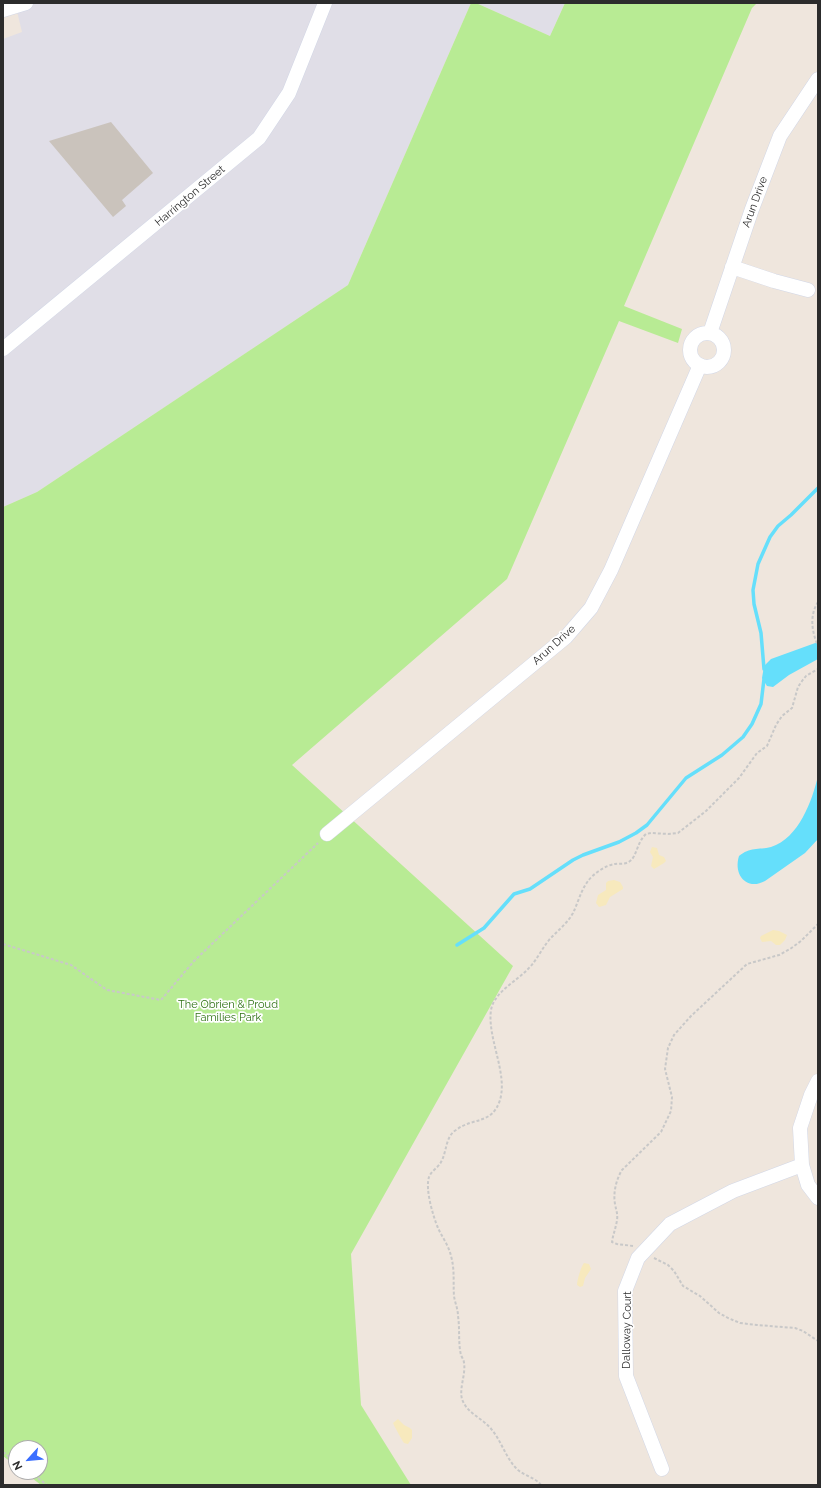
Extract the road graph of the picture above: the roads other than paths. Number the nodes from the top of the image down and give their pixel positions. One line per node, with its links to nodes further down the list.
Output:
1 (26, 3): 3 (street)
2 (324, 3): 8 (street, Harrington Street)
3 (3, 10)
4 (816, 86): 5 (street, Arun Drive)
5 (732, 267): 6 (street); 7 (street, Arun Drive)
6 (808, 290)
7 (710, 333): 9 (street); 9 (street)
8 (3, 349)
9 (700, 365): 10 (street, Arun Drive)
10 (327, 834)
11 (818, 1081): 12 (street)
12 (802, 1164): 13 (street); 14 (street, Dalloway Court)
13 (818, 1198)
14 (662, 1469)

